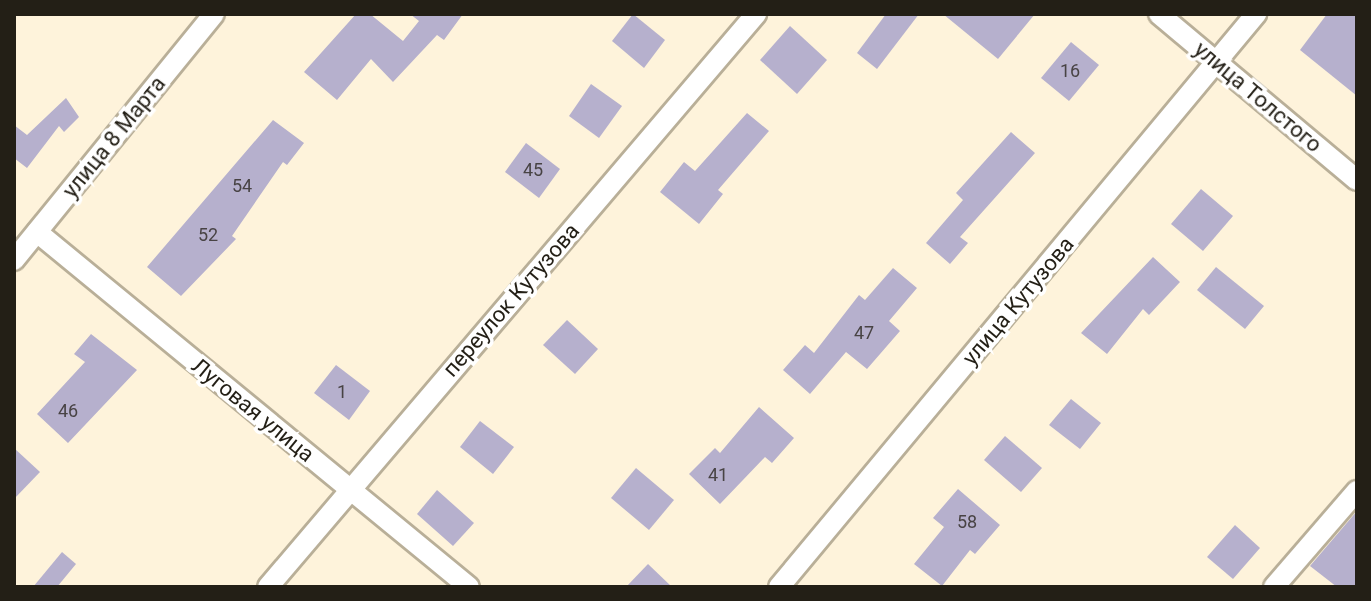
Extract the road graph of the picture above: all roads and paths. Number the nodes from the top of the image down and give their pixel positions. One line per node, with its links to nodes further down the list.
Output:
1 (214, 14): 7 (street, улица 8 Марта)
2 (756, 14): 9 (street, переулок Кутузова)
3 (1159, 14): 5 (street, улица Толстого)
4 (1256, 14): 5 (street, улица Кутузова)
5 (1216, 62): 6 (street, улица Толстого); 13 (street, улица Кутузова)
6 (1357, 180)
7 (37, 232): 8 (street, улица 8 Марта); 9 (street, Луговая улица)
8 (14, 260)
9 (349, 488): 11 (street, переулок Кутузова); 12 (street, Луговая улица)
10 (1357, 491): 14 (street)
11 (268, 587)
12 (469, 587)
13 (779, 587)
14 (1274, 587)

